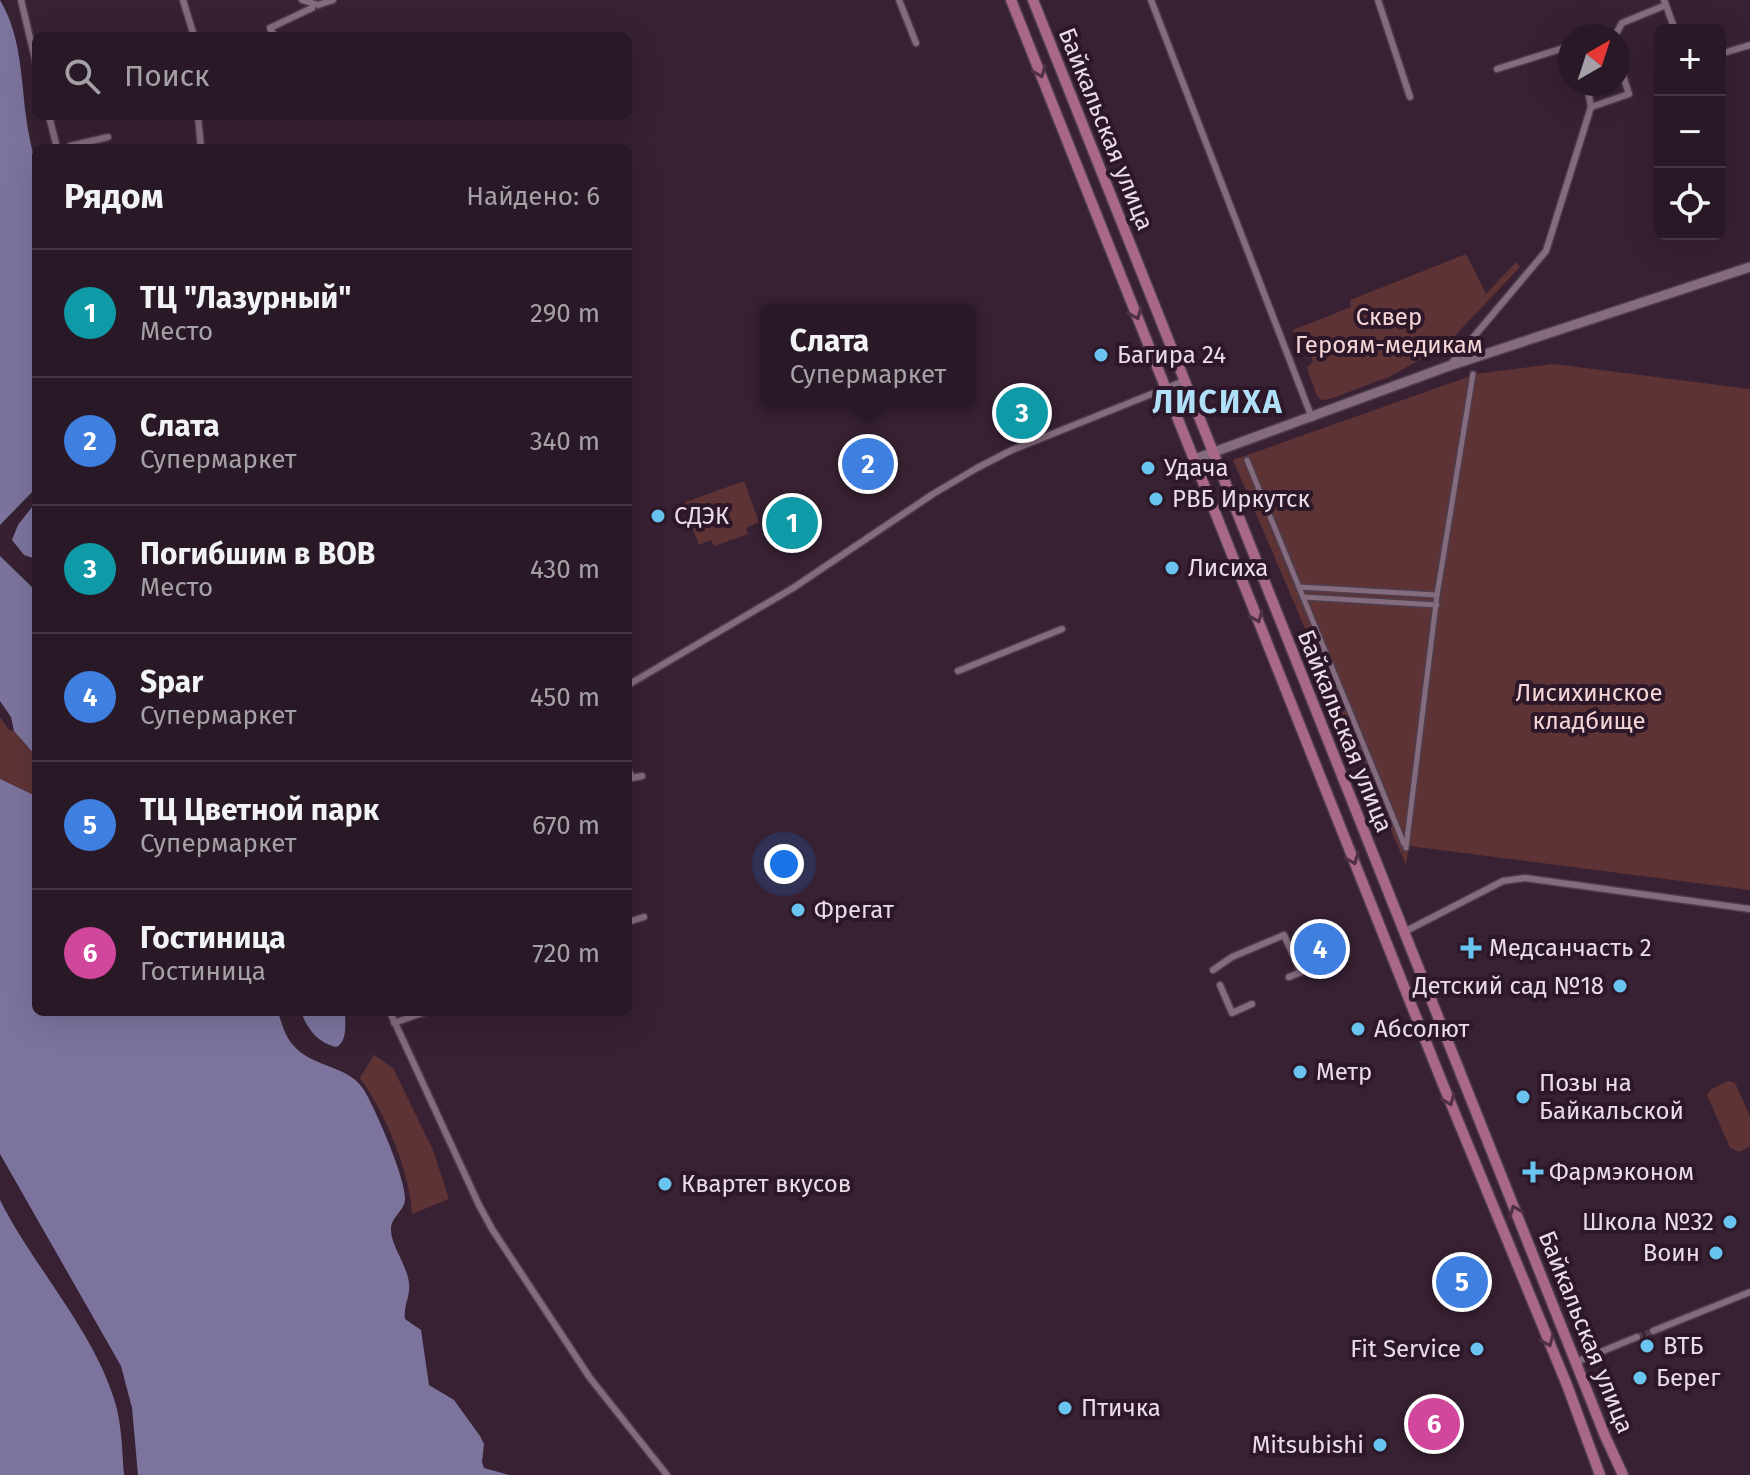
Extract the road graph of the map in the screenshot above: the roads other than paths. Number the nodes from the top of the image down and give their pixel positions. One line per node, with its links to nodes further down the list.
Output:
1 (21, 0): 20 (street)
2 (183, 0): 15 (street)
3 (302, 0): 4 (street)
4 (333, 0)
5 (899, 0): 18 (street)
6 (1011, 0): 38 (main road, Байкальская улица, one-way to 38)
7 (1033, 0): 37 (main road, Байкальская улица)
8 (1151, 0): 39 (street)
9 (1378, 0): 26 (street)
10 (1665, 2): 12 (street); 13 (street)
11 (312, 8): 14 (street)
12 (1621, 24)
13 (1673, 24)
14 (270, 28): 16 (street); 17 (street)
15 (193, 32)
16 (268, 32)
17 (272, 32)
18 (916, 43)
19 (1750, 45): 22 (street)
20 (32, 46)
21 (1558, 50): 23 (street)
22 (1726, 52)
23 (1497, 69)
24 (1589, 96): 27 (street)
25 (1623, 96): 27 (street)
26 (1410, 97)
27 (1591, 107): 35 (street)
28 (50, 120): 31 (street)
29 (198, 120): 33 (street)
30 (108, 137): 32 (street)
31 (56, 144)
32 (78, 144)
33 (201, 144)
34 (1750, 267): 35 (main road)
35 (1449, 366): 39 (main road)
36 (1473, 374): 44 (street)
37 (1185, 381): 38 (street); 40 (main road, Байкальская улица)
38 (1166, 389): 41 (main road, Байкальская улица); 49 (street)
39 (1312, 418): 40 (main road)
40 (1214, 452): 41 (main road); 55 (main road, Байкальская улица)
41 (1195, 459): 68 (main road, Байкальская улица, one-way to 68)
42 (1247, 460): 43 (street)
43 (1298, 587): 44 (street); 45 (street)
44 (1437, 595): 46 (street)
45 (1303, 597): 46 (street); 46 (street)
46 (1437, 605)
47 (1062, 629): 48 (street)
48 (958, 671)
49 (632, 683)
50 (642, 776): 51 (street)
51 (632, 778)
52 (1750, 909): 55 (street)
53 (644, 917): 54 (street)
54 (632, 921)
55 (1403, 933): 66 (main road, Байкальская улица, one-way to 55)
56 (1213, 970): 57 (street)
57 (1289, 977)
58 (1220, 985): 59 (street)
59 (1252, 1004)
60 (391, 1016): 62 (street)
61 (414, 1016): 62 (street)
62 (394, 1023): 67 (street)
63 (1750, 1292): 64 (street)
64 (1653, 1331)
65 (1637, 1337): 66 (street)
66 (1576, 1362): 69 (main road, Байкальская улица)
67 (667, 1475)
68 (1600, 1475)
69 (1623, 1475)

